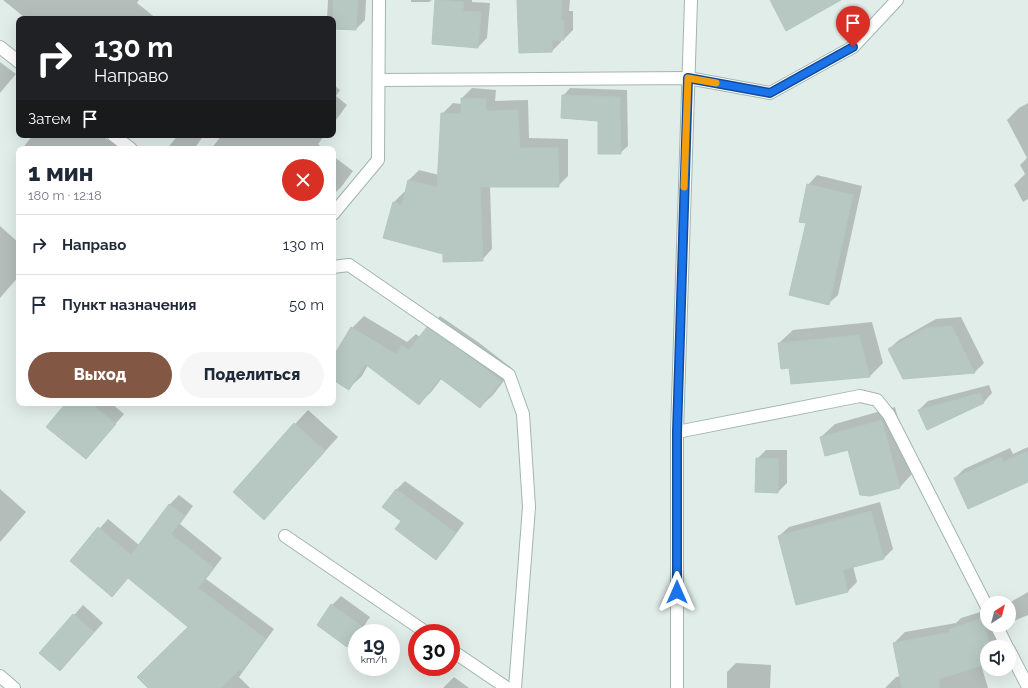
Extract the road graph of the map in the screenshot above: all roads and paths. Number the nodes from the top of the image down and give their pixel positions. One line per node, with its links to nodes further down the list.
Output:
1 (379, 0): 7 (street)
2 (691, 0): 6 (street)
3 (897, 0): 6 (street)
4 (0, 47): 5 (street)
5 (16, 60)
6 (688, 78): 7 (street); 12 (street)
7 (379, 80): 10 (street)
8 (117, 138): 9 (street)
9 (127, 146)
10 (336, 210)
11 (336, 267): 22 (street)
12 (677, 432): 14 (street); 23 (street)
13 (285, 536): 15 (street)
14 (981, 596)
15 (414, 624)
16 (460, 656): 21 (street)
17 (1016, 664): 19 (street)
18 (0, 676): 20 (street)
19 (1028, 687)
20 (14, 688)
21 (507, 688)
22 (515, 688)
23 (677, 688)

